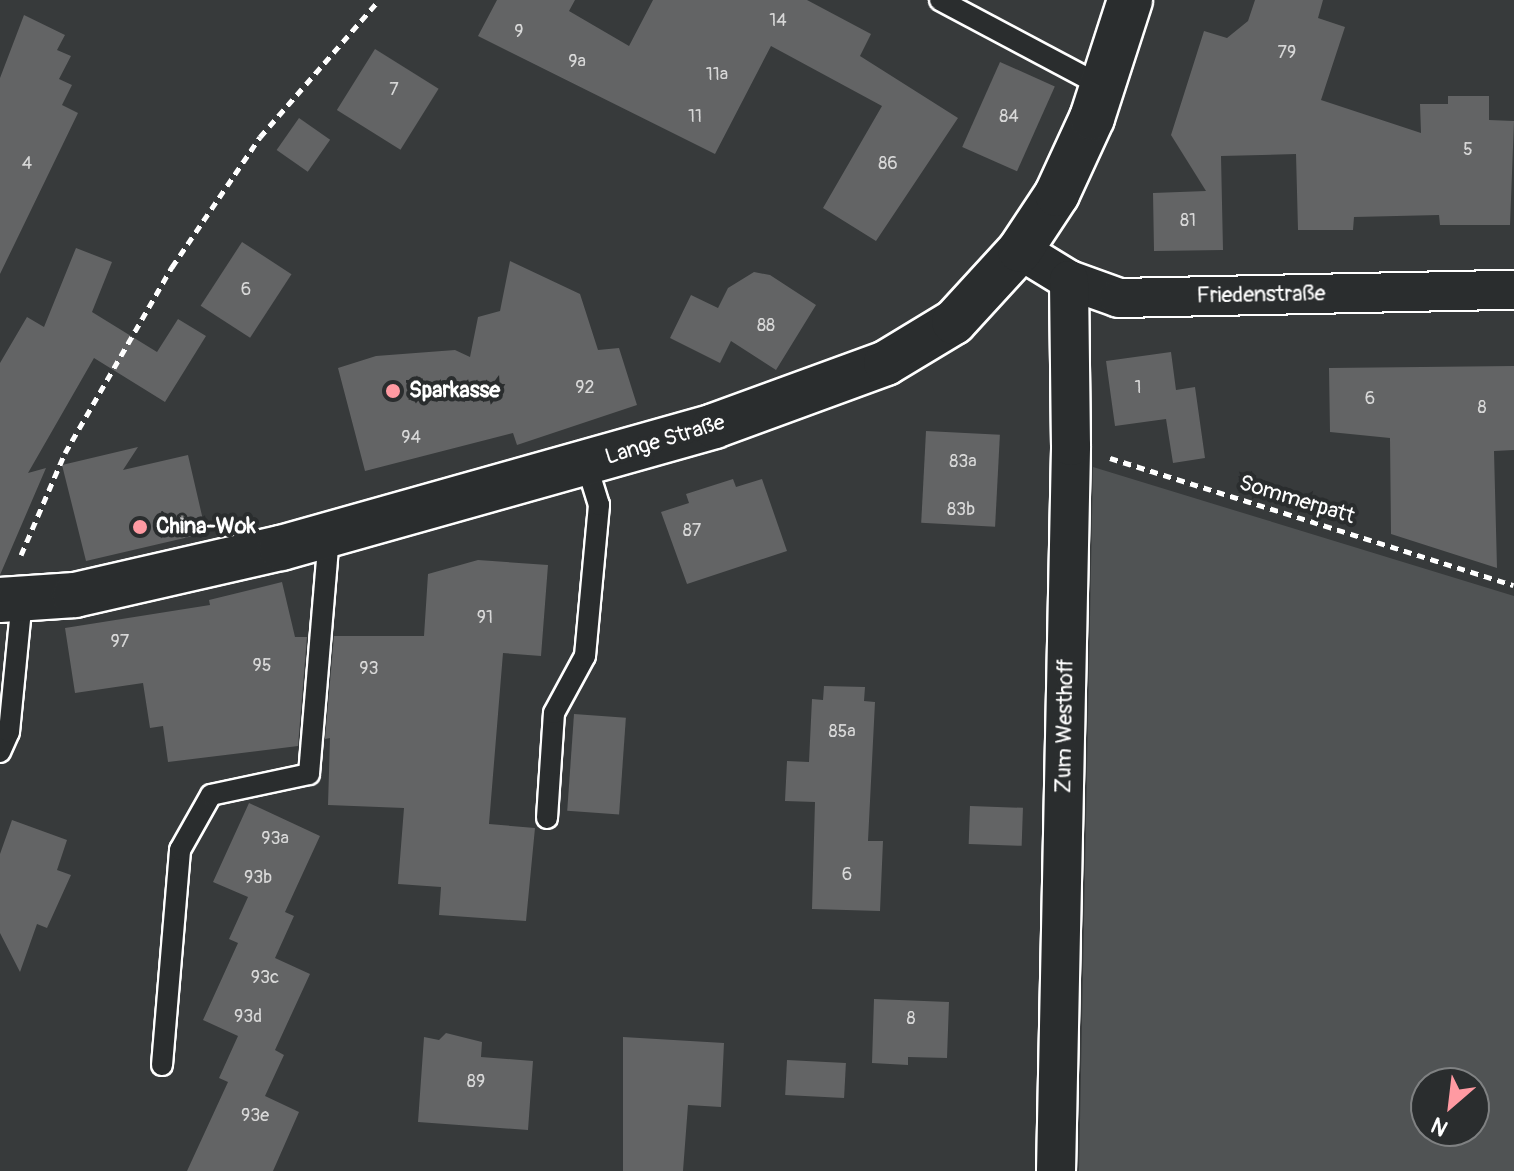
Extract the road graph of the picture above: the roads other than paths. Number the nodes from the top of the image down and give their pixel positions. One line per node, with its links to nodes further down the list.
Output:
1 (940, 0): 3 (lane)
2 (1130, 0): 3 (main road, Lange Straße)
3 (1102, 86): 4 (main road, Lange Straße)
4 (1020, 250): 5 (street, Friedenstraße); 7 (main road, Lange Straße)
5 (1069, 280): 6 (street, Friedenstraße); 13 (street, Zum Westhoff)
6 (1514, 290)
7 (586, 463): 8 (main road, Lange Straße); 11 (lane)
8 (329, 535): 9 (main road, Lange Straße); 12 (lane)
9 (8, 600): 10 (lane)
10 (0, 752)
11 (547, 818)
12 (162, 1065)
13 (1056, 1171)

